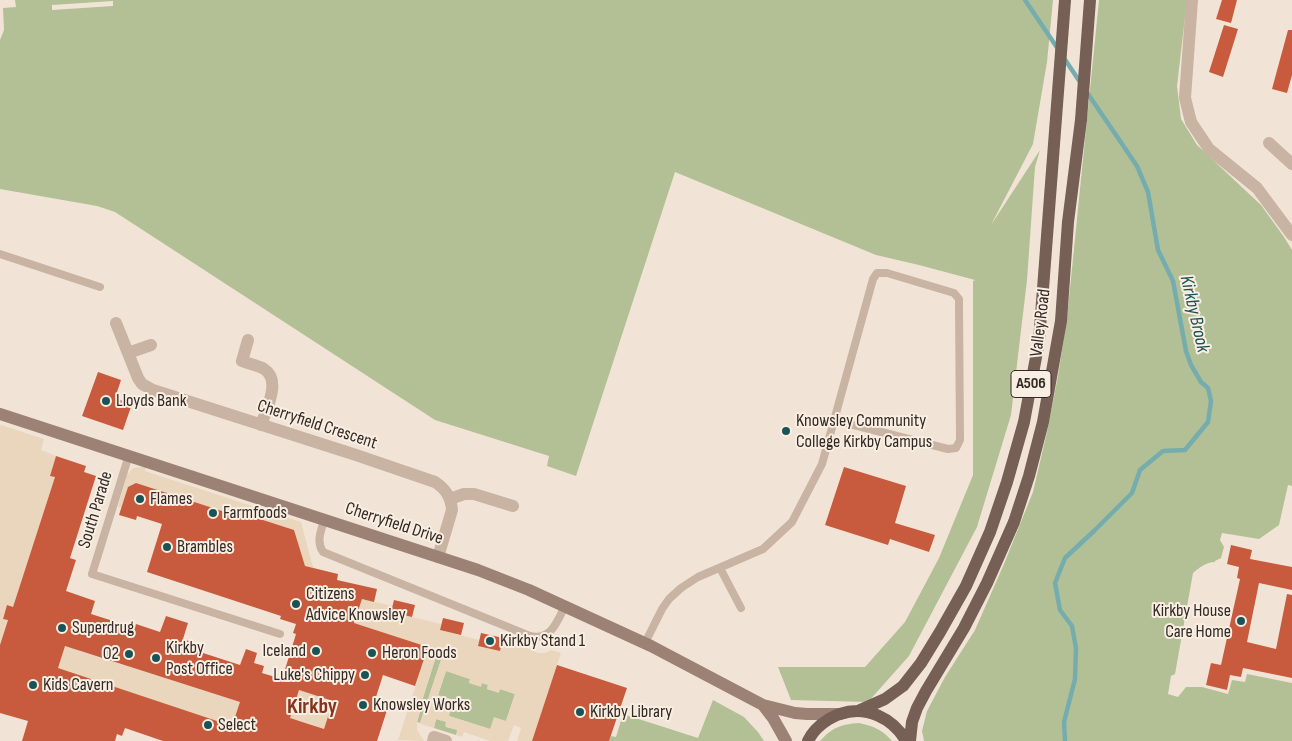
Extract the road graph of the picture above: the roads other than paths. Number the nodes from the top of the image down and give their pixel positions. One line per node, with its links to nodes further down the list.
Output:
1 (1066, 0): 27 (main road, Valley Road / A506)
2 (1090, 0): 33 (main road, Valley Road / A506)
3 (1192, 0): 6 (street)
4 (1269, 142): 5 (street)
5 (1292, 164)
6 (1292, 235)
7 (0, 254): 8 (lane)
8 (100, 287)
9 (116, 323): 12 (street, Cherryfield Crescent)
10 (248, 340): 15 (street)
11 (151, 345): 12 (street)
12 (128, 353): 15 (street, Cherryfield Crescent)
13 (0, 414): 16 (street, Cherryfield Drive)
14 (834, 420): 14 (lane); 21 (lane)
15 (261, 425): 17 (street, Cherryfield Crescent)
16 (129, 455): 19 (street, Cherryfield Drive); 24 (lane, South Parade)
17 (450, 499): 18 (street); 20 (street)
18 (514, 506)
19 (324, 520): 20 (street, Cherryfield Drive); 22 (lane)
20 (438, 557): 22 (street, Cherryfield Drive)
21 (720, 568): 23 (lane); 25 (lane)
22 (565, 606): 25 (street, Cherryfield Drive)
23 (741, 608)
24 (280, 634)
25 (645, 643): 26 (street, Cherryfield Drive)
26 (763, 705): 28 (street, Cherryfield Drive); 31 (street, Cherryfield Drive)
27 (858, 711): 28 (main road, A506); 33 (main road, A506)
28 (840, 714): 32 (main road, A506)
29 (433, 741): 30 (street)
30 (446, 741)
31 (786, 741)
32 (808, 741)
33 (908, 741)

